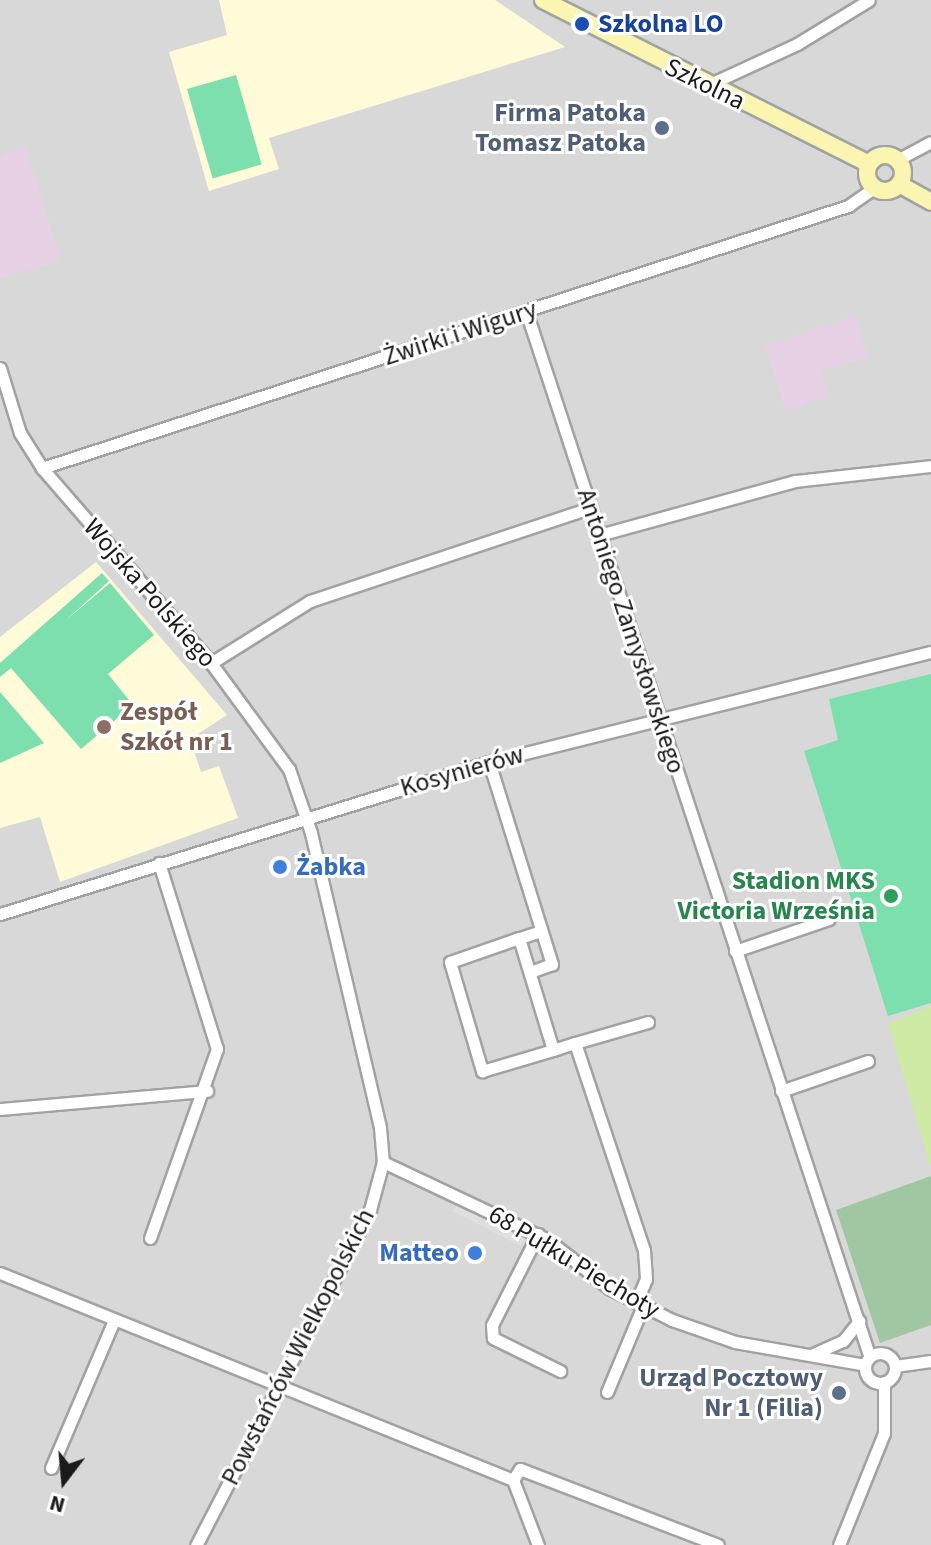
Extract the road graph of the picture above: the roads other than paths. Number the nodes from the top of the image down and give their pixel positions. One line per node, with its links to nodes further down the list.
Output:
1 (543, 0): 3 (street, Szkolna)
2 (869, 0): 3 (street)
3 (708, 85): 6 (street, Szkolna)
4 (931, 142): 5 (street)
5 (897, 160): 6 (street); 7 (street)
6 (869, 164): 8 (street)
7 (899, 184): 8 (street); 9 (street)
8 (874, 188): 10 (street, Żwirki i Wigury)
9 (931, 202)
10 (526, 311): 13 (street, Żwirki i Wigury); 14 (street, Antoniego Zamysłowskiego)
11 (0, 368): 13 (street, Wojska Polskiego)
12 (931, 466): 15 (street)
13 (42, 468): 17 (street, Wojska Polskiego)
14 (590, 508): 15 (street, Antoniego Zamysłowskiego); 17 (street)
15 (599, 535): 18 (street, Antoniego Zamysłowskiego)
16 (931, 652): 18 (street, Kosynierów)
17 (211, 663): 20 (street, Wojska Polskiego)
18 (660, 718): 19 (street, Kosynierów); 26 (street, Antoniego Zamysłowskiego)
19 (489, 762): 20 (street, Kosynierów); 24 (street)
20 (306, 816): 21 (street, Kosynierów); 35 (street, Powstańców Wielkopolskich)
21 (159, 863): 22 (street, Kosynierów); 32 (street)
22 (0, 914)
23 (829, 919): 26 (street)
24 (541, 931): 25 (street); 27 (street)
25 (519, 938): 27 (street); 30 (street)
26 (735, 951): 33 (street, Antoniego Zamysłowskiego)
27 (530, 972): 30 (street)
28 (648, 1022): 29 (street)
29 (575, 1043): 30 (street); 39 (street)
30 (553, 1050)
31 (868, 1061): 33 (street)
32 (207, 1091): 34 (street); 37 (street)
33 (781, 1091): 41 (street, Antoniego Zamysłowskiego)
34 (0, 1109)
35 (383, 1162): 36 (street, 68 Pułku Piechoty); 48 (street, Powstańców Wielkopolskich)
36 (538, 1234): 39 (street, 68 Pułku Piechoty); 46 (street)
37 (150, 1238)
38 (0, 1273): 40 (street)
39 (639, 1304): 42 (street, 68 Pułku Piechoty); 49 (street)
40 (114, 1320): 48 (street); 50 (street)
41 (859, 1321): 42 (street); 43 (street, Antoniego Zamysłowskiego)
42 (811, 1355): 43 (street, 68 Pułku Piechoty)
43 (867, 1360): 45 (street, 68 Pułku Piechoty); 47 (street)
44 (931, 1361): 45 (street)
45 (895, 1366): 47 (street)
46 (560, 1371)
47 (884, 1383): 55 (street)
48 (278, 1387): 51 (street); 53 (street, Powstańców Wielkopolskich)
49 (607, 1392)
50 (51, 1468)
51 (513, 1480): 52 (street); 54 (street)
52 (714, 1544)
53 (196, 1545)
54 (538, 1545)
55 (839, 1545)

